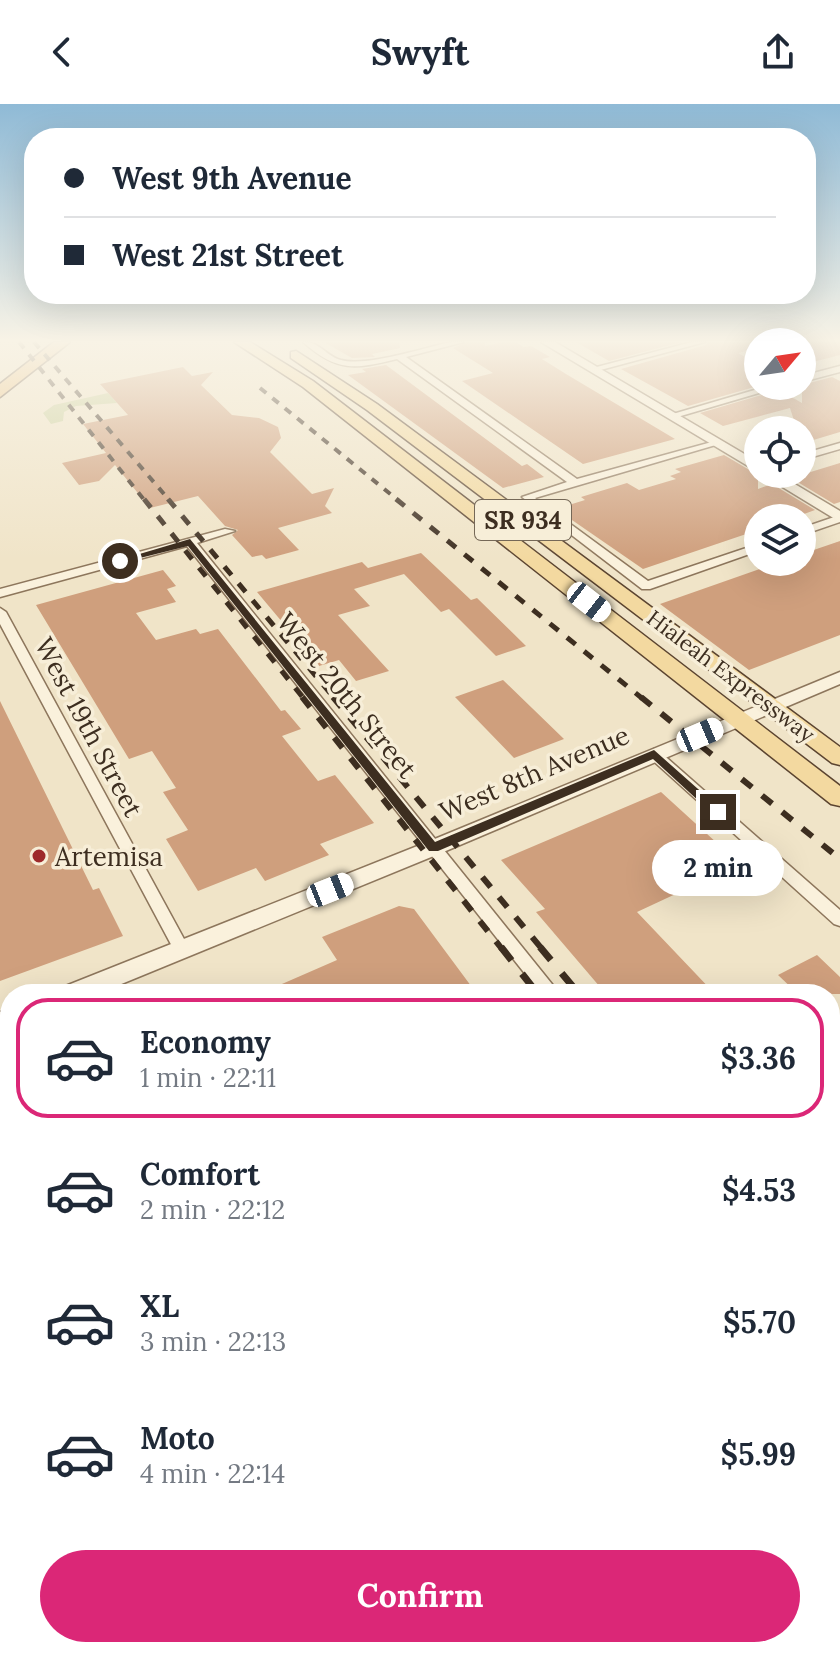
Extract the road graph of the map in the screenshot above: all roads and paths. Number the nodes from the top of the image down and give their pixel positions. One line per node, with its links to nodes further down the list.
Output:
1 (347, 414): 21 (main road, Hialeah Expressway / SR 934)
2 (382, 414): 20 (main road, Hialeah Expressway / SR 934)
3 (480, 414): 10 (street)
4 (676, 414): 5 (street)
5 (671, 416): 6 (street)
6 (715, 442): 9 (street); 10 (street)
7 (840, 446): 8 (street)
8 (816, 453)
9 (744, 460)
10 (575, 483): 16 (street)
11 (791, 488): 12 (street)
12 (840, 518): 13 (street)
13 (816, 527)
14 (229, 531): 15 (street)
15 (190, 542): 17 (street); 25 (street, West 20th Street)
16 (744, 552)
17 (0, 593)
18 (0, 612): 27 (street, West 19th Street)
19 (840, 677): 20 (street, West 8th Avenue)
20 (770, 705): 21 (street, West 8th Avenue); 23 (main road, Hialeah Expressway / SR 934)
21 (738, 719): 22 (street, West 8th Avenue); 24 (main road, Hialeah Expressway / SR 934)
22 (654, 754): 25 (street, West 8th Avenue); 26 (street)
23 (840, 758)
24 (840, 798)
25 (433, 848): 27 (street, West 8th Avenue); 29 (street, West 20th Street)
26 (840, 920)
27 (182, 950): 28 (street, West 8th Avenue)
28 (97, 984)
29 (543, 984)

